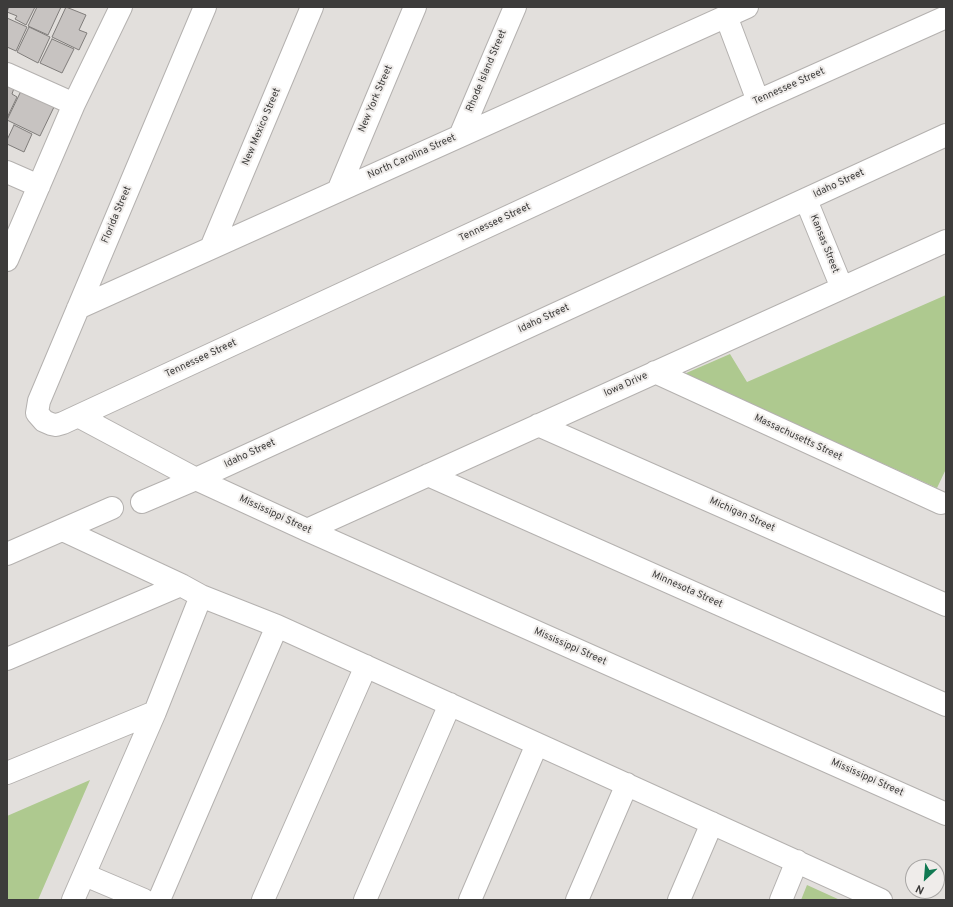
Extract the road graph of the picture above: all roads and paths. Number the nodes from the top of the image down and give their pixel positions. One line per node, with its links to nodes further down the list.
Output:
1 (205, 7): 22 (street, Florida Street)
2 (312, 7): 19 (street, New Mexico Street)
3 (415, 7): 16 (street, New York Street)
4 (515, 7): 13 (street, Rhode Island Street)
5 (747, 7): 7 (street, North Carolina Street)
6 (114, 9): 11 (street)
7 (726, 16): 10 (street); 13 (street, North Carolina Street)
8 (946, 17): 10 (street, Tennessee Street)
9 (7, 74): 11 (street)
10 (758, 101): 24 (street, Tennessee Street)
11 (74, 104): 15 (street)
12 (946, 135): 17 (street, Idaho Street)
13 (460, 136): 16 (street, North Carolina Street)
14 (7, 172): 15 (street)
15 (39, 186): 20 (street)
16 (338, 191): 19 (street, North Carolina Street)
17 (806, 200): 21 (street, Kansas Street); 28 (street, Idaho Street)
18 (946, 241): 21 (street, Iowa Drive)
19 (211, 248): 22 (street, North Carolina Street)
20 (7, 260)
21 (842, 288): 23 (street, Iowa Drive)
22 (78, 308): 25 (street, Florida Street)
23 (655, 372): 26 (street, Iowa Drive); 30 (street, Massachusetts Street)
24 (78, 416): 25 (street, Tennessee Street); 28 (street, Mississippi Street)
25 (44, 422)
26 (538, 425): 27 (street, Iowa Drive); 37 (street, Michigan Street)
27 (428, 475): 33 (street, Iowa Drive); 42 (street, Minnesota Street)
28 (196, 479): 29 (street, Idaho Street); 33 (street, Mississippi Street)
29 (142, 502)
30 (944, 503)
31 (112, 508): 32 (street)
32 (63, 530): 34 (street); 35 (street)
33 (307, 530): 47 (street, Mississippi Street)
34 (7, 554)
35 (181, 585): 36 (street); 39 (street)
36 (201, 596): 38 (street); 43 (street)
37 (946, 605)
38 (277, 626): 40 (street); 53 (street)
39 (7, 659)
40 (366, 666): 41 (street); 54 (street)
41 (450, 704): 44 (street); 55 (street)
42 (946, 705)
43 (155, 712): 45 (street); 50 (street)
44 (537, 744): 46 (street); 56 (street)
45 (7, 773)
46 (627, 784): 48 (street); 57 (street)
47 (946, 814)
48 (712, 823): 49 (street); 58 (street)
49 (797, 861): 59 (street); 60 (street)
50 (85, 875): 51 (street); 52 (street)
51 (74, 900)
52 (144, 900)
53 (159, 900)
54 (263, 900)
55 (365, 900)
56 (470, 900)
57 (577, 900)
58 (679, 900)
59 (780, 900)
60 (882, 900)

